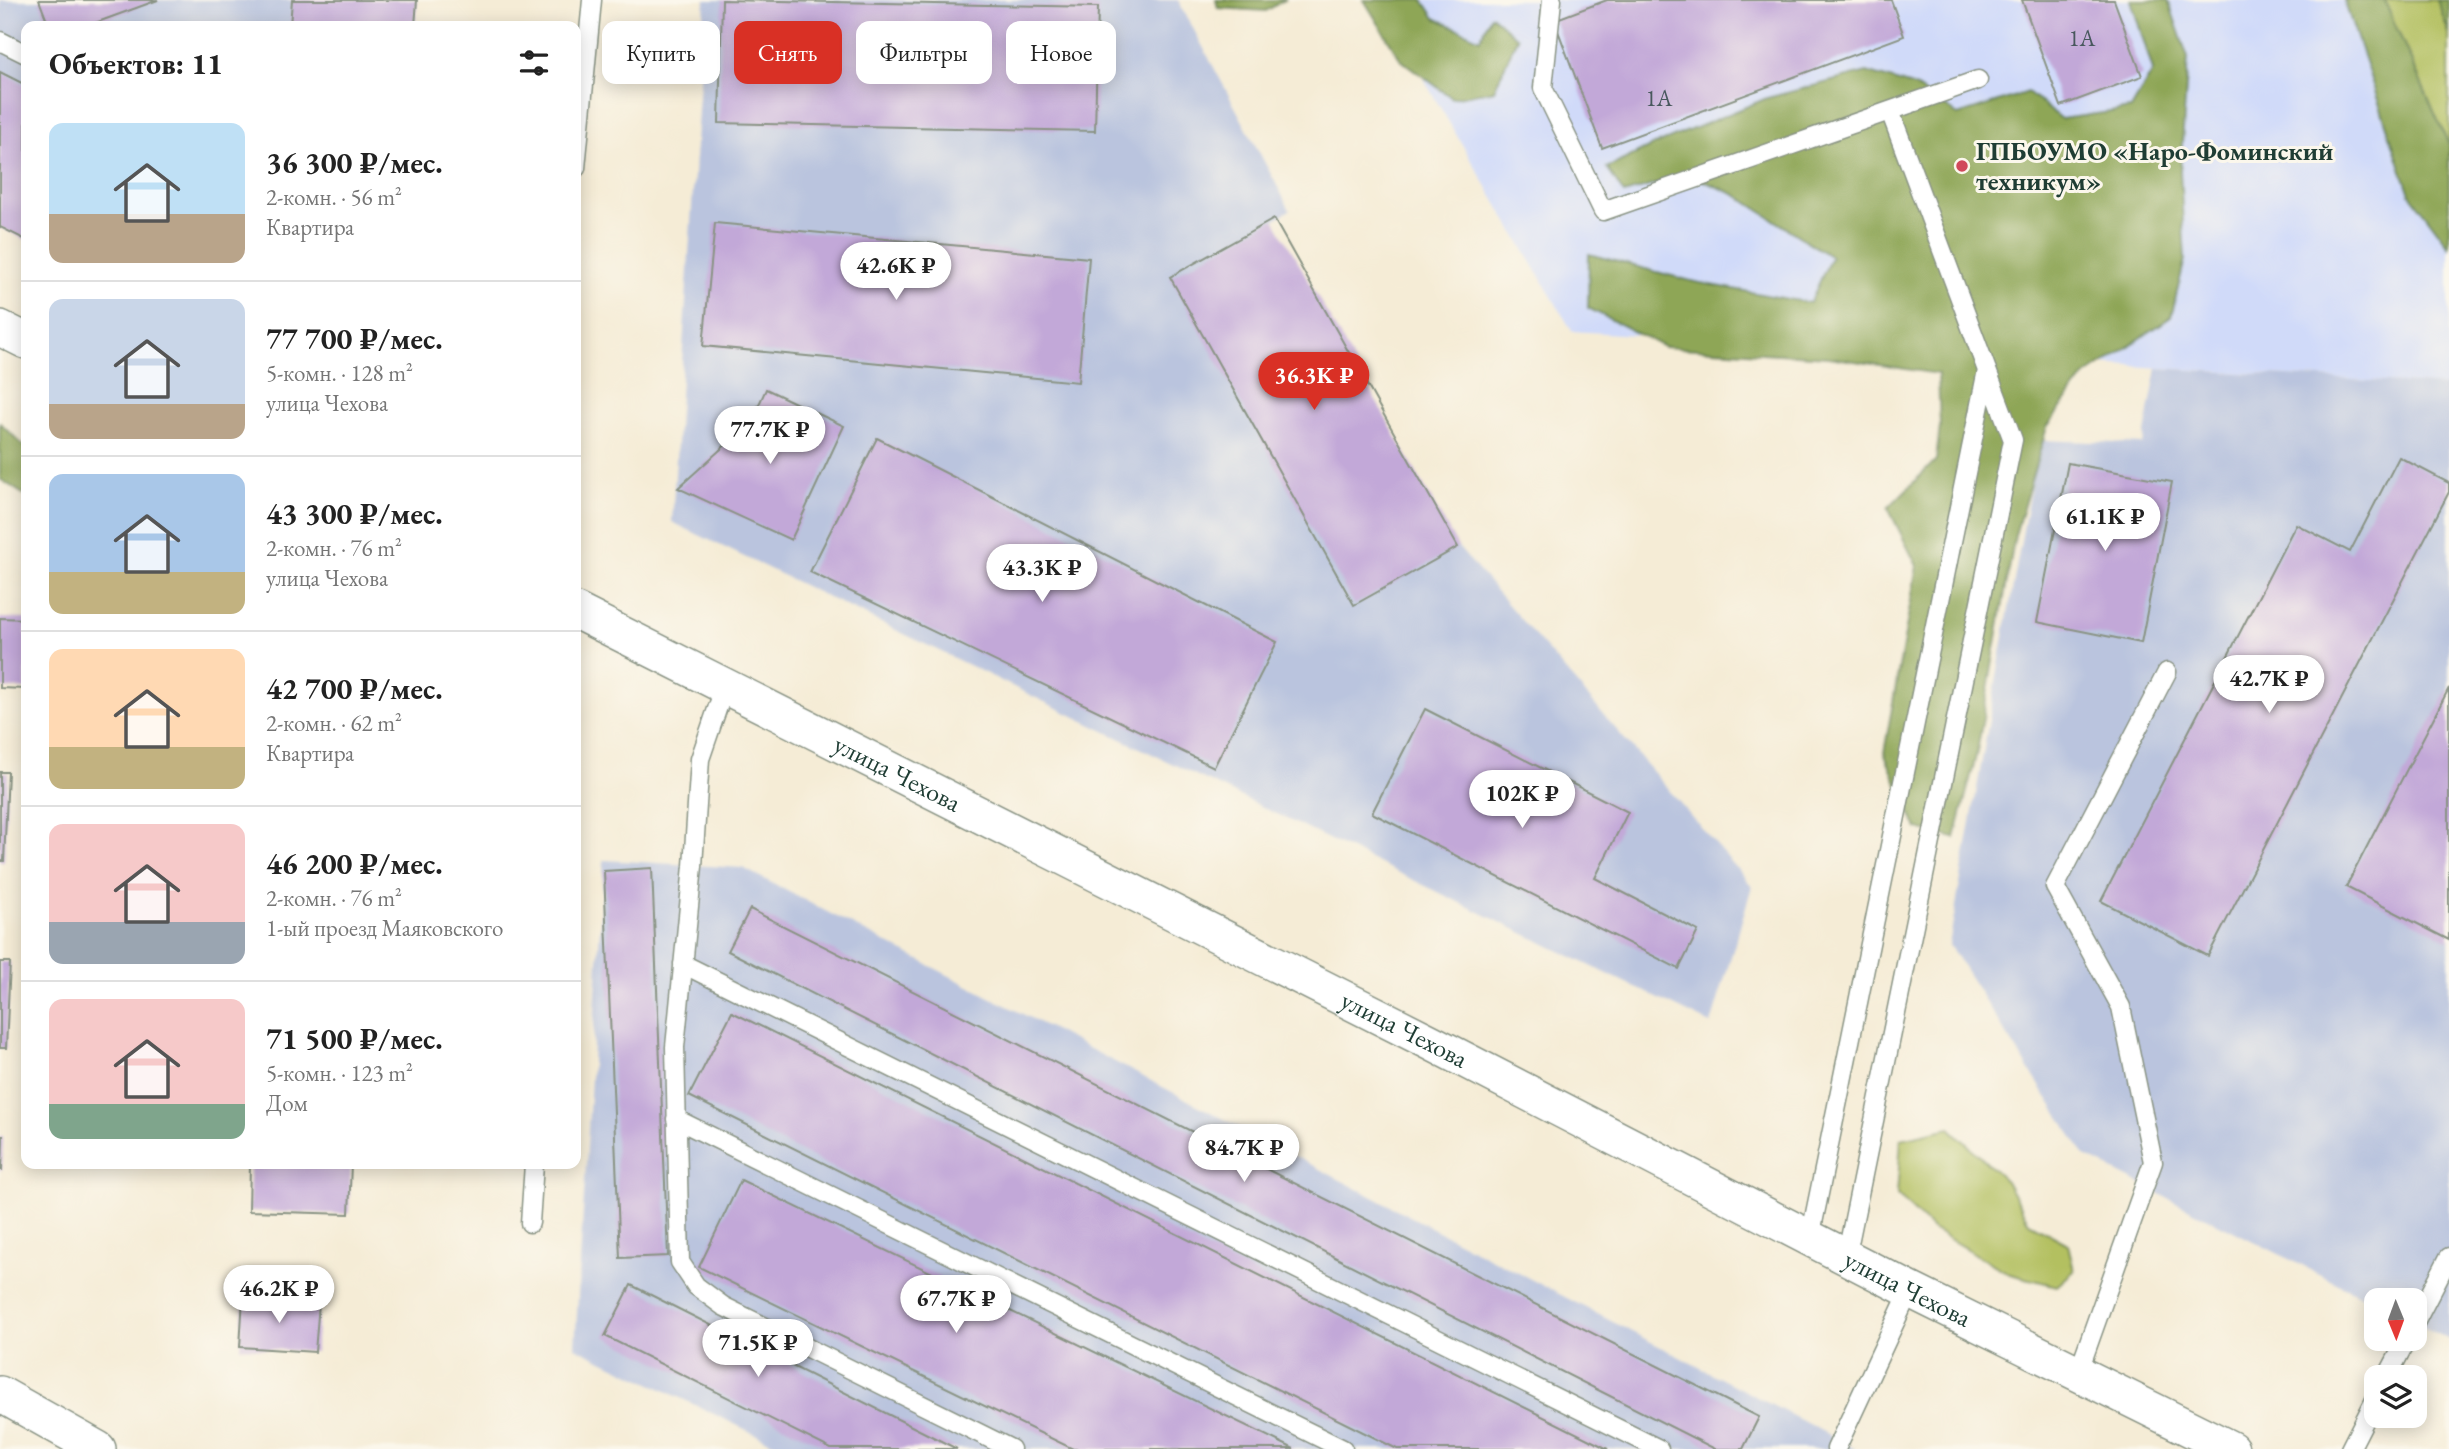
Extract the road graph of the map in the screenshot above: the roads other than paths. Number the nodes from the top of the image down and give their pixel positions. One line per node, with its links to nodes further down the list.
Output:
1 (592, 0): 7 (lane)
2 (1552, 0): 6 (lane)
3 (0, 41): 4 (lane)
4 (21, 52)
5 (1978, 80): 6 (lane)
6 (1890, 111): 10 (lane)
7 (581, 116)
8 (0, 328): 9 (street)
9 (21, 338)
10 (1987, 370): 18 (lane); 20 (lane)
11 (581, 614): 13 (street, улица Чехова)
12 (2167, 673): 23 (lane)
13 (725, 686): 14 (lane); 18 (street, улица Чехова)
14 (683, 964): 15 (lane); 29 (lane)
15 (677, 1119): 27 (lane); 28 (lane)
16 (534, 1169): 17 (lane)
17 (530, 1223)
18 (1810, 1238): 20 (street, улица Чехова)
19 (2449, 1257): 22 (lane)
20 (1846, 1258): 21 (street, улица Чехова)
21 (1910, 1290): 23 (street, улица Чехова); 30 (lane)
22 (2427, 1300)
23 (2078, 1373): 31 (street, улица Чехова)
24 (0, 1394): 26 (street)
25 (2364, 1422): 32 (lane)
26 (98, 1449)
27 (1011, 1449)
28 (1343, 1449)
29 (1659, 1449)
30 (1836, 1449)
31 (2231, 1449)
32 (2350, 1449)

